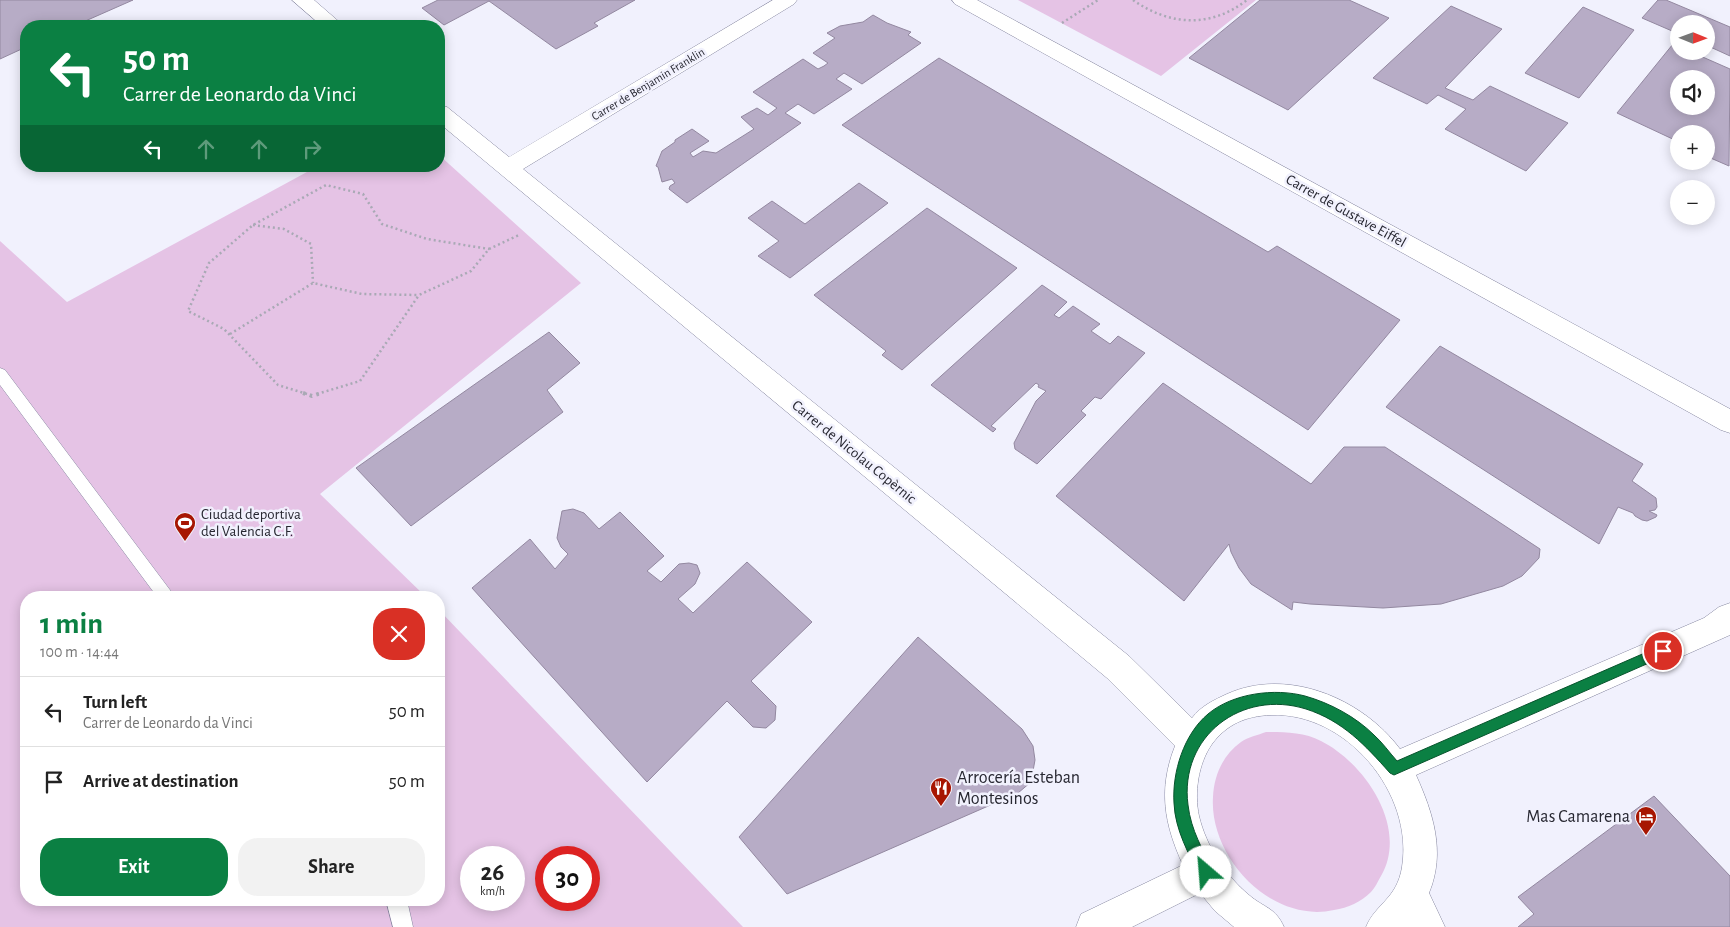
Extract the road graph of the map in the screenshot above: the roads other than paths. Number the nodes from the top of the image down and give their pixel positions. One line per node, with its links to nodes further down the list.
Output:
1 (302, 0): 4 (street)
2 (787, 0): 6 (street, Carrer de Benjamin Franklin)
3 (962, 0): 8 (street, Carrer de Gustave Eiffel)
4 (327, 20)
5 (445, 117): 6 (street, Carrer de Nicolau Copèrnic)
6 (508, 168): 11 (street, Carrer de Nicolau Copèrnic)
7 (0, 374): 9 (lane)
8 (1730, 422)
9 (163, 591)
10 (1730, 618): 12 (street)
11 (1194, 742): 12 (street); 13 (street)
12 (1394, 768): 14 (street)
13 (1206, 872): 17 (street); 18 (street)
14 (1412, 895): 19 (street); 20 (street)
15 (399, 906): 16 (lane)
16 (403, 927)
17 (1094, 927)
18 (1266, 927)
19 (1384, 927)
20 (1427, 927)

